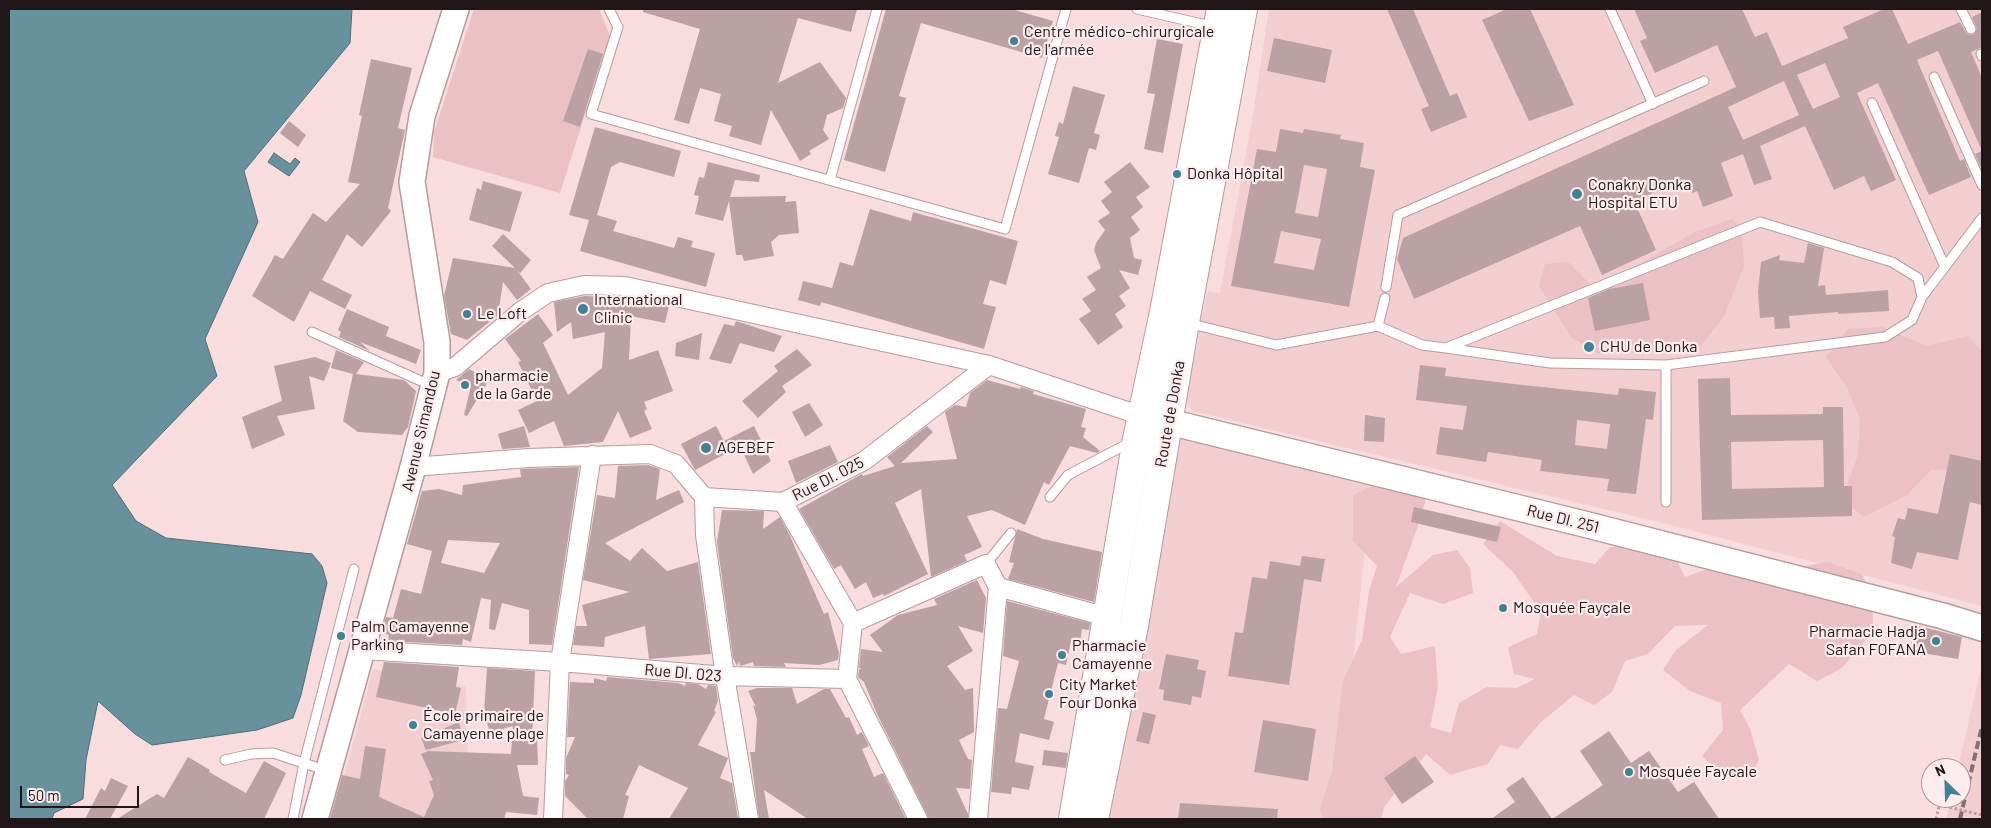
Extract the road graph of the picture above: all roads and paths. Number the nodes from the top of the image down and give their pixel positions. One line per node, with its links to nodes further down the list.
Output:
1 (456, 9): 27 (main road, Avenue Simandou)
2 (609, 9): 14 (lane)
3 (877, 9): 14 (lane)
4 (1066, 9): 14 (lane)
5 (1137, 9): 8 (lane)
6 (1610, 9): 13 (lane)
7 (1961, 9): 9 (lane)
8 (1230, 23): 21 (main road, Route de Donka); 29 (main road, Route de Donka)
9 (1971, 29)
10 (1934, 77): 15 (lane)
11 (1704, 81): 13 (lane)
12 (1872, 103): 17 (lane)
13 (1653, 104): 18 (lane)
14 (830, 180)
15 (1982, 185)
16 (1982, 218): 17 (lane)
17 (1945, 267): 19 (lane)
18 (1386, 288)
19 (1922, 297): 24 (lane); 26 (lane)
20 (1385, 298): 22 (lane)
21 (1185, 322): 22 (lane); 28 (main road, Route de Donka)
22 (1378, 326): 24 (lane)
23 (312, 332): 27 (lane)
24 (1446, 348): 26 (lane)
25 (989, 365): 27 (street); 29 (street); 34 (street, Rue DI. 025)
26 (1666, 365): 35 (lane)
27 (435, 380): 31 (main road, Avenue Simandou)
28 (1168, 422): 29 (main road, Rue DI. 251); 42 (main road, Rue DI. 251); 59 (main road, Route de Donka)
29 (1140, 427): 33 (lane); 40 (main road, Route de Donka)
30 (592, 455): 31 (street); 32 (street); 44 (street)
31 (413, 468): 43 (main road, Avenue Simandou)
32 (704, 497): 34 (street, Rue DI. 025); 45 (street)
33 (1050, 497)
34 (783, 502): 41 (street)
35 (1666, 502)
36 (1010, 533): 37 (lane)
37 (986, 564): 39 (street); 41 (street)
38 (354, 569): 48 (lane)
39 (998, 587): 40 (street); 57 (street)
40 (1107, 617): 58 (main road, Route de Donka)
41 (853, 623): 46 (street)
42 (1982, 628)
43 (362, 650): 44 (street, Rue DI. 023); 49 (main road, Avenue Simandou)
44 (560, 662): 45 (street, Rue DI. 023); 54 (street)
45 (725, 676): 46 (street, Rue DI. 023); 55 (street)
46 (847, 679): 56 (street)
47 (224, 760): 48 (lane)
48 (304, 763): 49 (lane); 52 (lane)
49 (328, 771): 53 (main road, Avenue Simandou)
50 (1953, 808): 51 (path, bridge)
51 (1982, 815)
52 (293, 819)
53 (315, 819)
54 (553, 819)
55 (749, 819)
56 (918, 819)
57 (978, 819)
58 (1073, 819)
59 (1094, 819)

